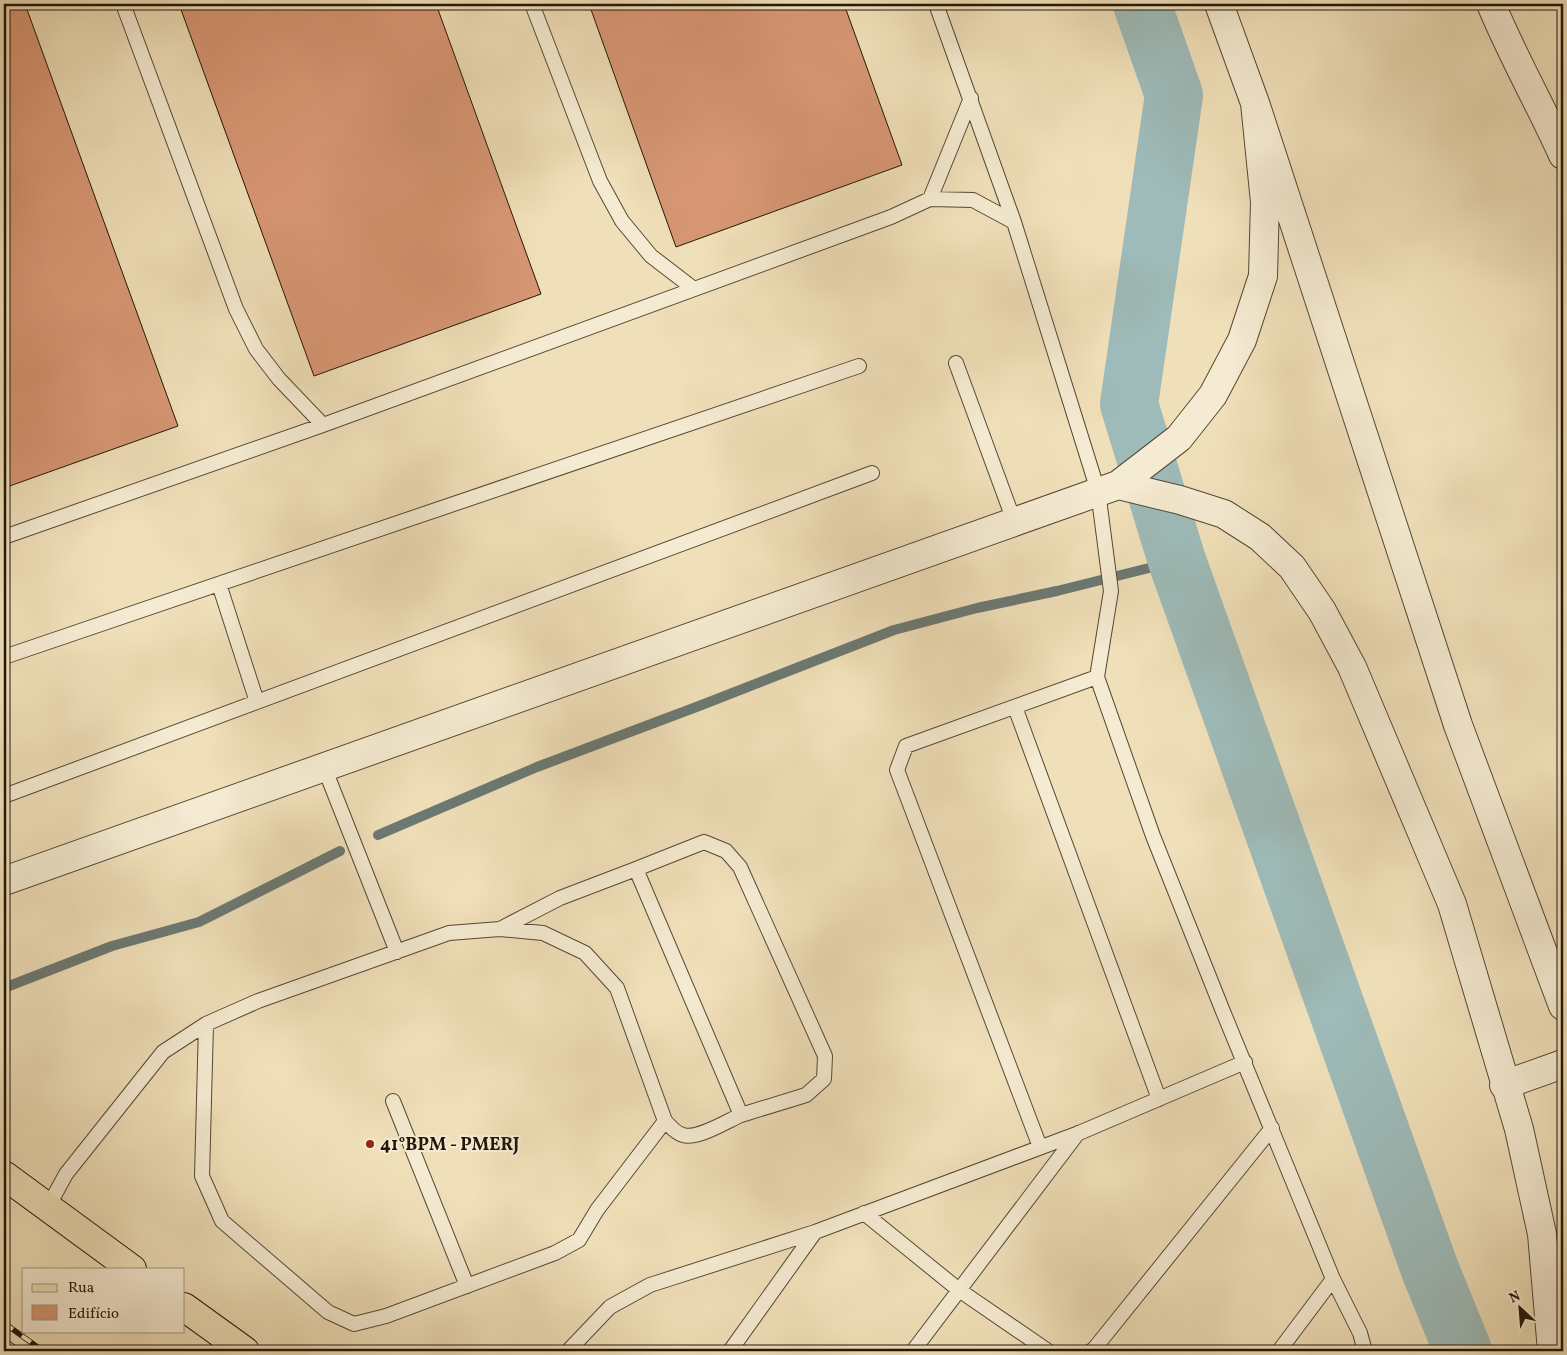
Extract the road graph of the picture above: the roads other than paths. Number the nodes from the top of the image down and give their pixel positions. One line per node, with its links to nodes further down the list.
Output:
1 (122, 4): 14 (lane)
2 (532, 4): 11 (lane)
3 (936, 4): 6 (lane)
4 (1219, 4): 7 (street)
5 (1491, 4): 8 (street)
6 (971, 98): 9 (lane); 10 (lane)
7 (1255, 103): 16 (street); 30 (street)
8 (1563, 155)
9 (930, 199): 10 (lane); 11 (lane)
10 (1014, 222): 16 (lane)
11 (694, 289): 14 (lane)
12 (956, 363): 17 (lane)
13 (859, 366): 19 (lane)
14 (323, 425): 18 (lane)
15 (872, 473): 22 (lane)
16 (1124, 484): 17 (street); 21 (lane); 34 (street)
17 (1014, 521): 24 (street)
18 (4, 537)
19 (219, 584): 20 (lane); 22 (lane)
20 (4, 657)
21 (1097, 678): 23 (lane); 32 (lane)
22 (257, 702): 25 (lane)
23 (1015, 707): 35 (lane); 41 (lane)
24 (324, 767): 27 (street); 29 (lane)
25 (4, 796)
26 (636, 868): 28 (lane); 37 (lane); 37 (lane)
27 (4, 881)
28 (500, 929): 29 (lane); 38 (lane)
29 (397, 952): 31 (lane)
30 (1563, 1006)
31 (206, 1024): 43 (lane); 49 (lane)
32 (1245, 1062): 35 (lane); 39 (lane)
33 (1563, 1064): 34 (street)
34 (1504, 1085): 46 (street)
35 (1159, 1098): 40 (lane)
36 (393, 1100): 49 (lane)
37 (741, 1115): 38 (lane)
38 (665, 1120): 49 (lane)
39 (1272, 1128): 48 (lane); 57 (lane)
40 (1078, 1133): 41 (lane); 50 (lane)
41 (1040, 1147): 44 (lane)
42 (4, 1175): 43 (main road)
43 (48, 1207): 47 (main road)
44 (864, 1213): 45 (lane); 50 (lane)
45 (815, 1232): 53 (lane); 54 (lane)
46 (1553, 1232): 60 (street)
47 (131, 1268)
48 (1334, 1279): 58 (lane); 59 (lane)
49 (467, 1286)
50 (959, 1290): 55 (lane); 56 (lane)
51 (185, 1308): 52 (main road)
52 (245, 1351)
53 (568, 1351)
54 (730, 1351)
55 (912, 1351)
56 (1048, 1351)
57 (1090, 1351)
58 (1279, 1351)
59 (1364, 1351)
60 (1552, 1351)

